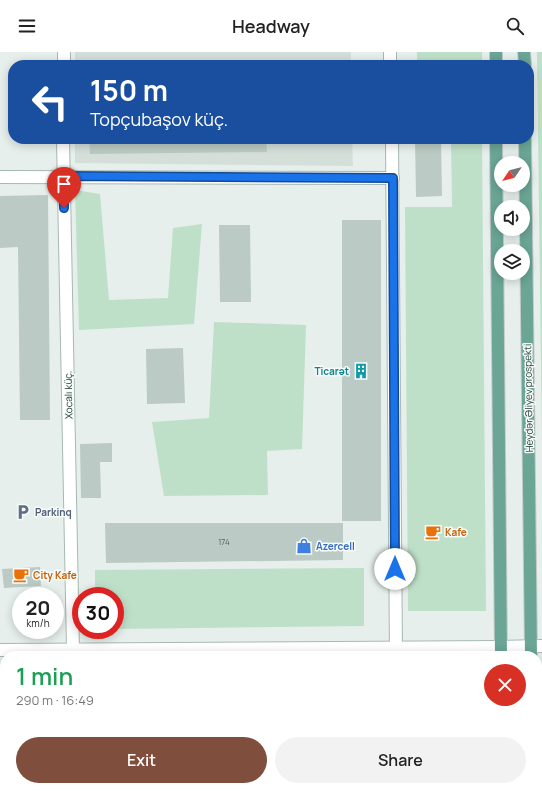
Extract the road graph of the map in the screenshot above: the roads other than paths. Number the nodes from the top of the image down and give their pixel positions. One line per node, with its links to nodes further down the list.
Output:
1 (64, 144): 6 (street, Xocalı küç.)
2 (392, 144): 7 (street)
3 (496, 144): 13 (main road)
4 (525, 144): 10 (main road, Heydər Əliyev prospekti)
5 (0, 176): 6 (street)
6 (63, 176): 7 (street); 9 (street, Xocalı küç.)
7 (393, 178): 12 (street)
8 (0, 650): 9 (street)
9 (73, 650): 11 (street)
10 (535, 650): 13 (street)
11 (234, 651)
12 (396, 651)
13 (501, 651)

